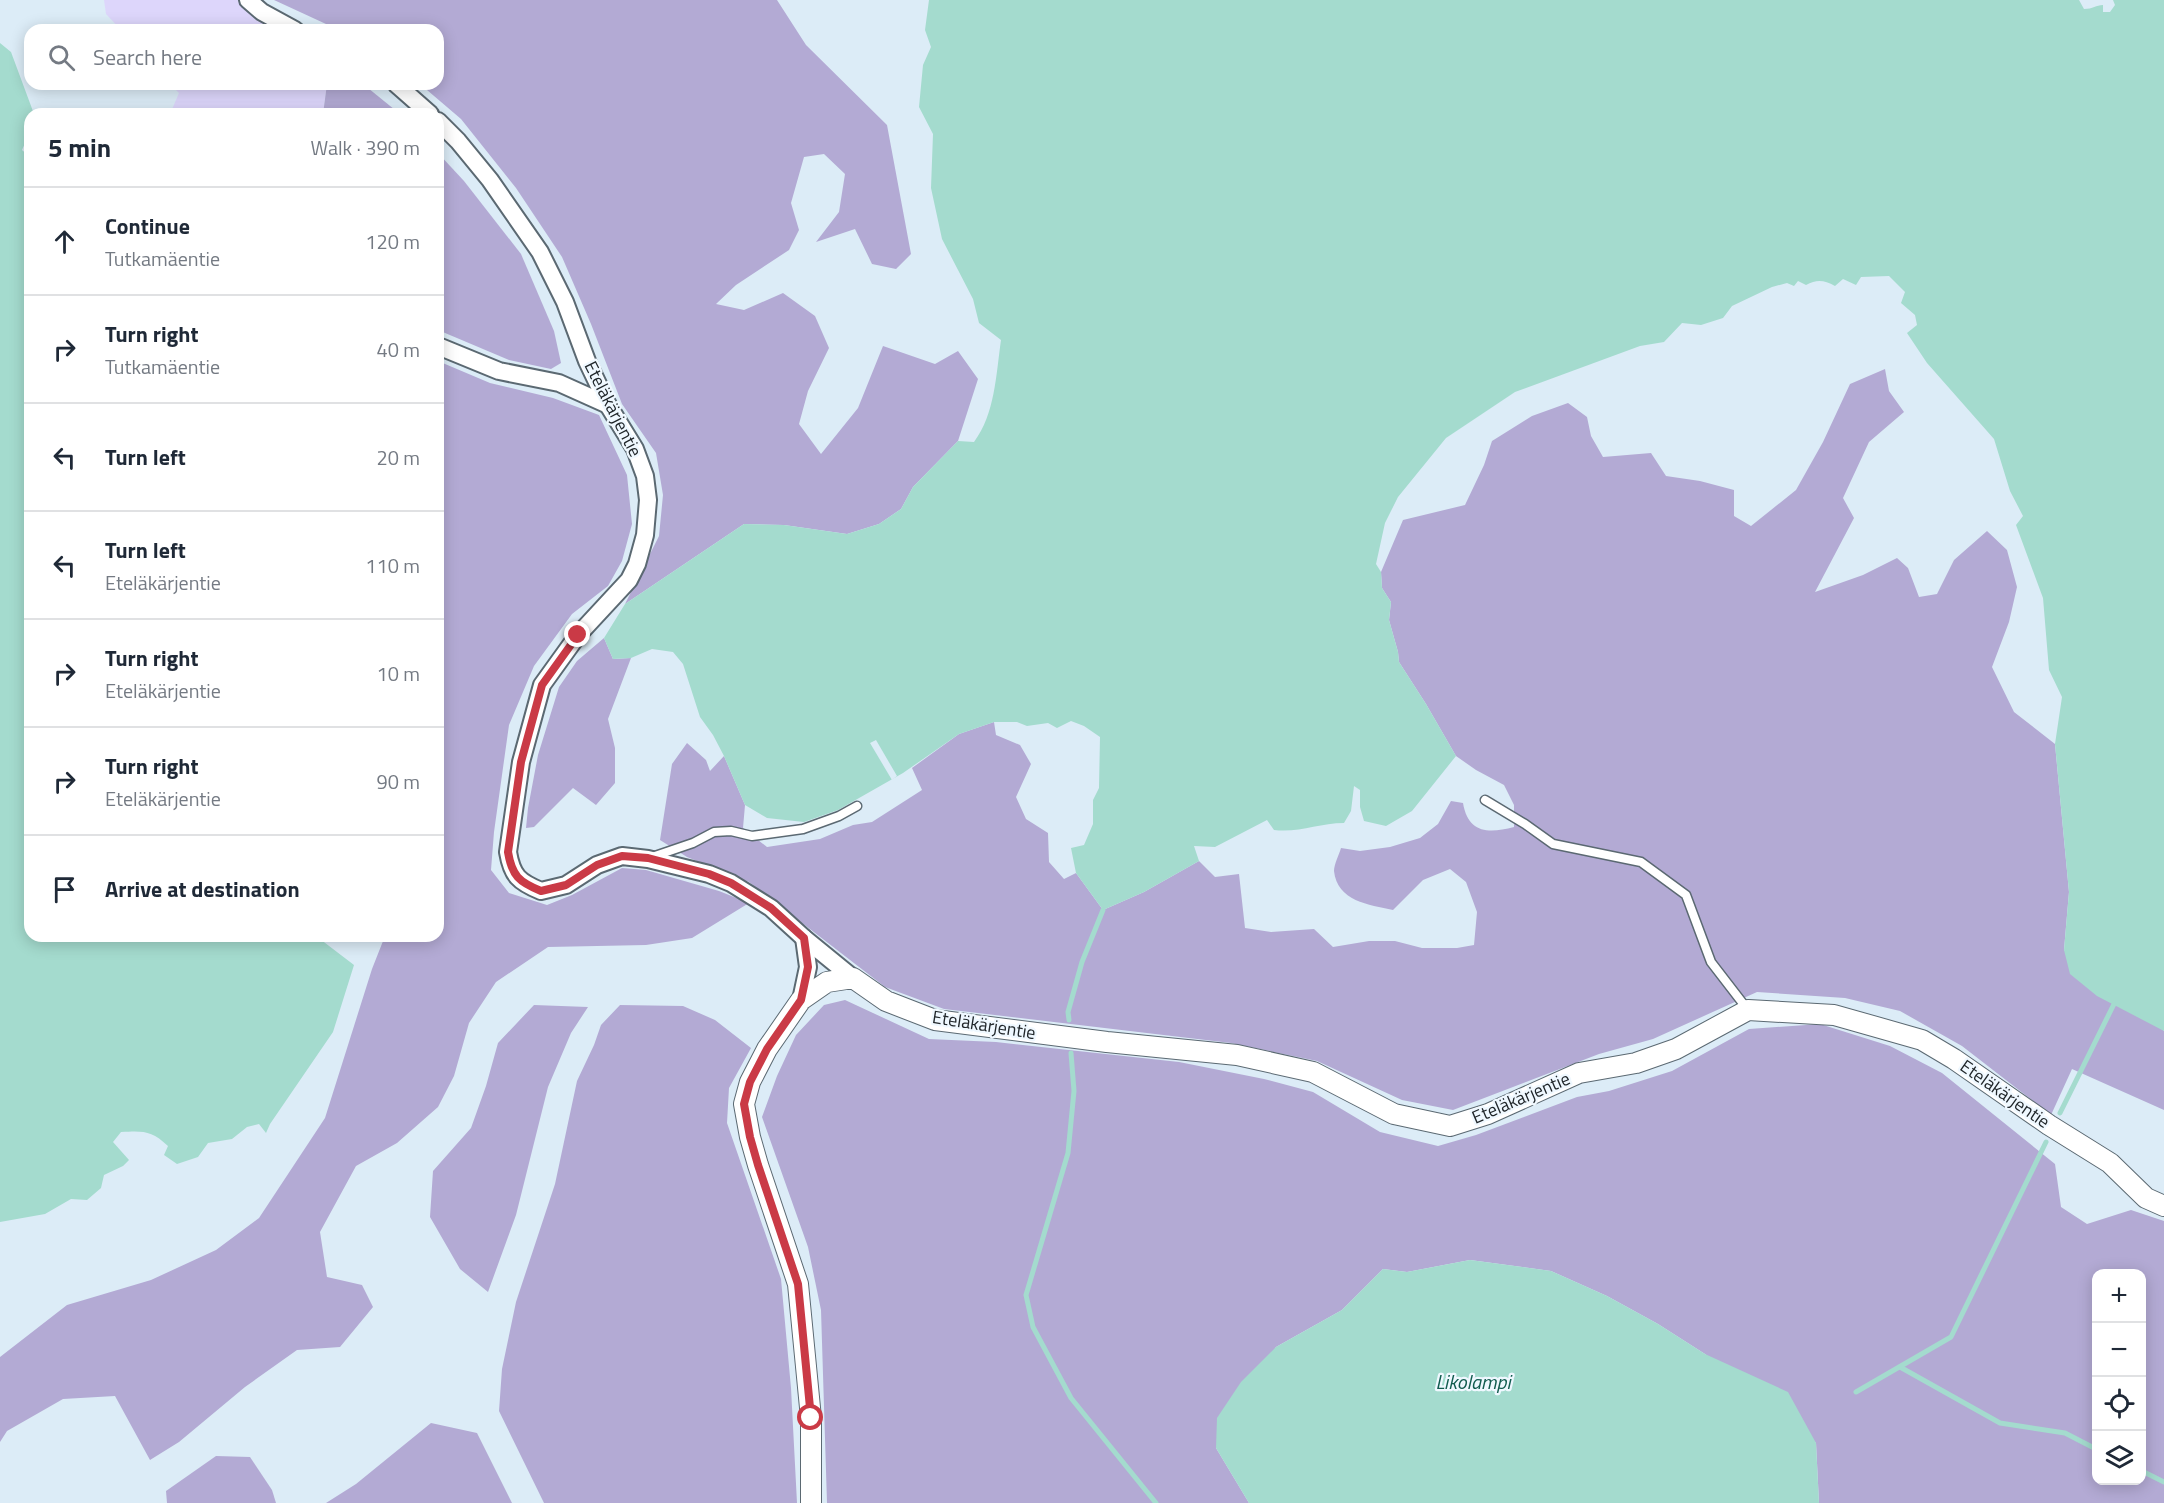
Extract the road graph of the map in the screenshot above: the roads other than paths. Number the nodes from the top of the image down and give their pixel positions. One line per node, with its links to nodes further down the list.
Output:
1 (248, 0): 2 (street)
2 (284, 24)
3 (403, 90): 4 (street)
4 (423, 108)
5 (444, 127): 7 (street, Eteläkärjentie)
6 (444, 348): 7 (street)
7 (608, 405): 10 (street, Eteläkärjentie)
8 (1485, 800): 14 (lane)
9 (858, 806): 10 (lane)
10 (648, 858): 11 (street, Eteläkärjentie)
11 (804, 938): 12 (street, Eteläkärjentie); 13 (street)
12 (853, 978): 13 (street); 14 (street, Eteläkärjentie)
13 (801, 1000): 16 (street)
14 (1748, 1010): 15 (street, Eteläkärjentie)
15 (2164, 1206)
16 (811, 1503)

